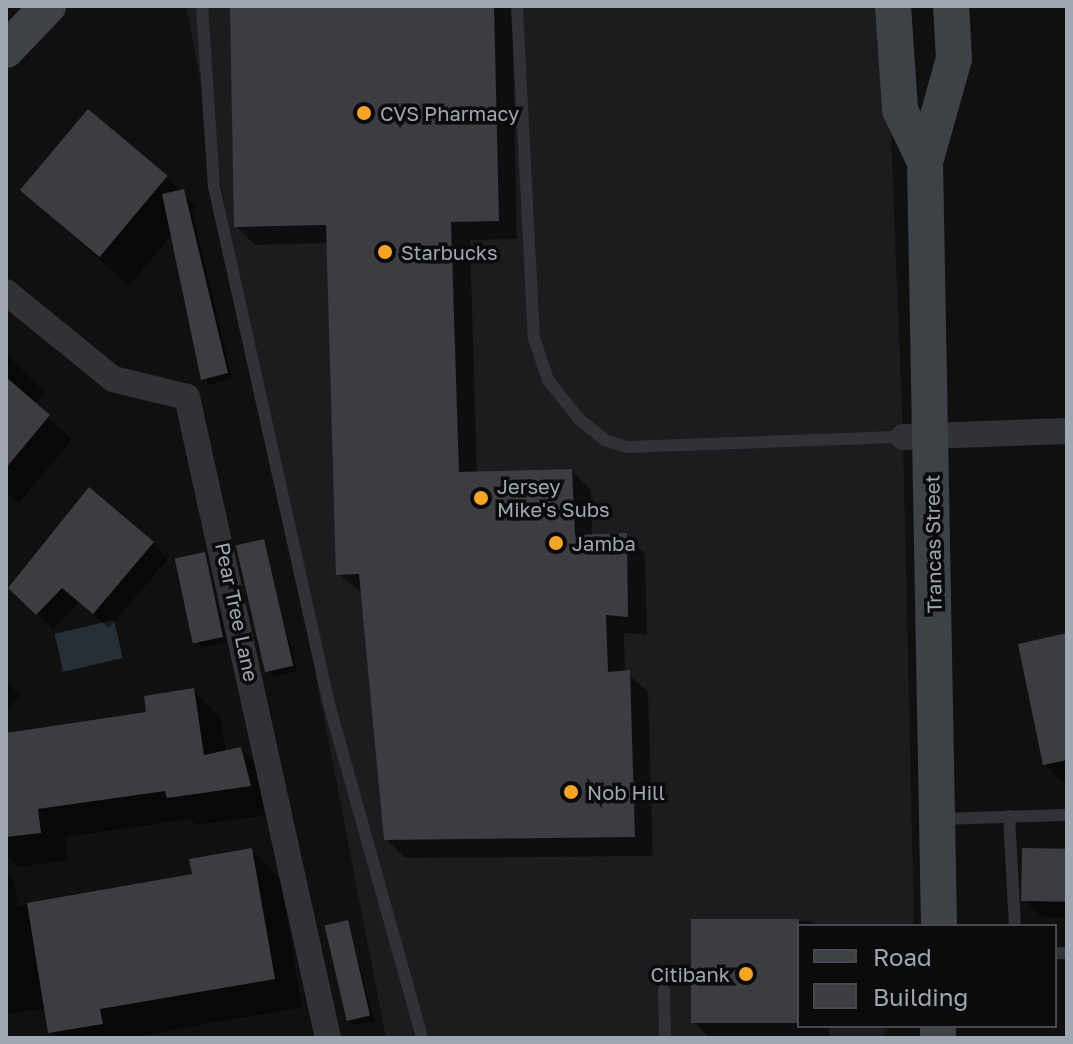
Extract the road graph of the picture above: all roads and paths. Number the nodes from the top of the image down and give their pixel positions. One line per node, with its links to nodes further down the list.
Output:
1 (48, 6): 6 (main road)
2 (202, 6): 18 (lane)
3 (517, 6): 10 (lane)
4 (893, 6): 7 (main road, Trancas Street)
5 (951, 6): 7 (main road, Trancas Street)
6 (6, 50)
7 (925, 162): 10 (main road, Trancas Street)
8 (6, 292): 17 (street, Pear Tree Lane)
9 (1067, 431): 10 (street)
10 (917, 435): 13 (main road, Trancas Street)
11 (1067, 815): 12 (lane)
12 (1009, 816): 13 (lane); 15 (lane)
13 (940, 819): 14 (main road, Trancas Street)
14 (939, 924)
15 (1015, 924)
16 (664, 990): 19 (lane)
17 (328, 1038)
18 (422, 1038)
19 (665, 1038)

